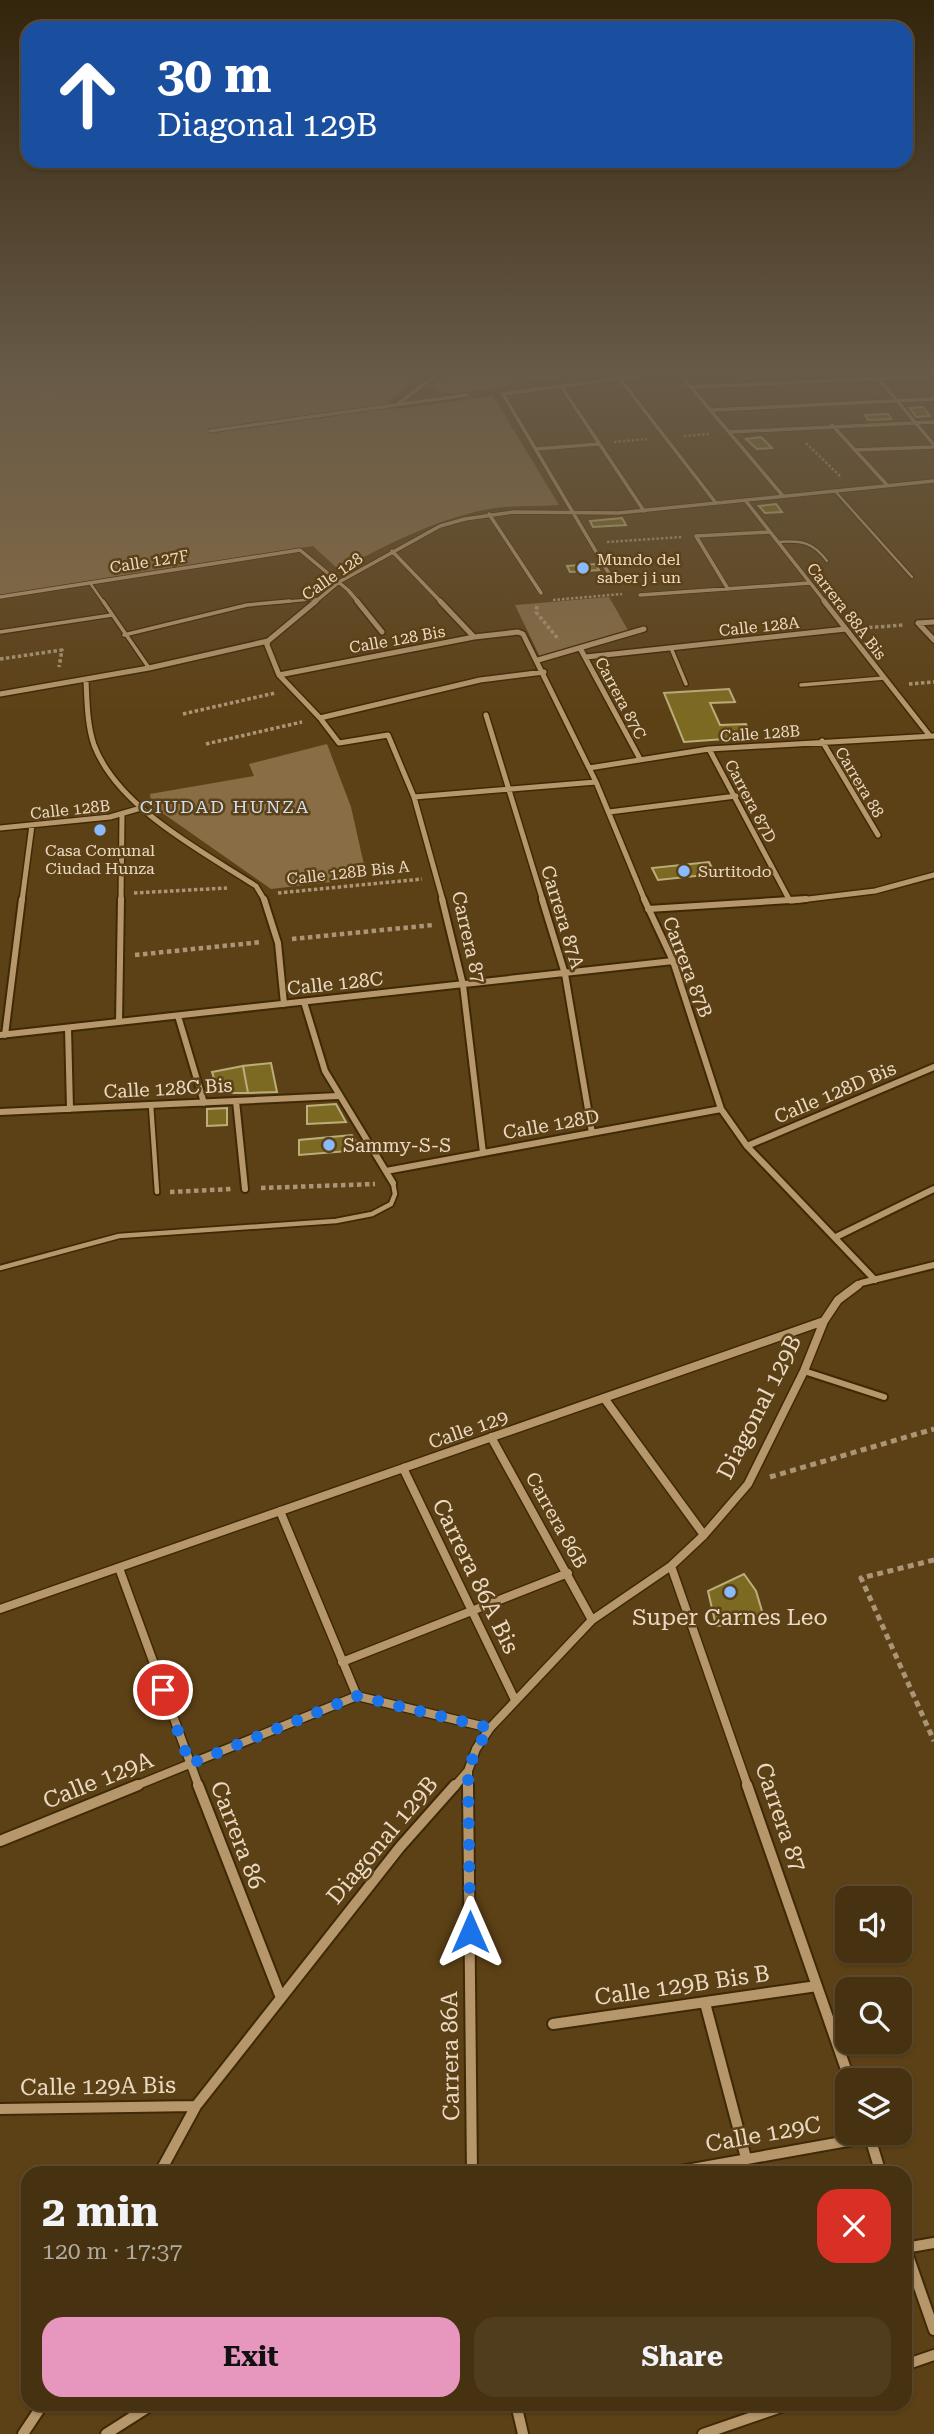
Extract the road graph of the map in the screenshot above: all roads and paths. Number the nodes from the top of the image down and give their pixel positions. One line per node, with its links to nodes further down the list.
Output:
1 (558, 486): 14 (street)
2 (627, 486): 12 (street)
3 (703, 486): 11 (street)
4 (773, 486): 9 (street)
5 (850, 486): 7 (path)
6 (882, 486): 7 (street, Calle 128)
7 (853, 489): 8 (street, Calle 128)
8 (835, 491): 9 (street, Calle 128); 22 (lane)
9 (782, 496): 10 (street, Calle 128)
10 (745, 500): 11 (street, Calle 128); 15 (street, Carrera 88A Bis)
11 (716, 503): 12 (street, Calle 128)
12 (644, 511): 14 (street, Calle 128)
13 (489, 514): 14 (street, Calle 128); 19 (street, Calle 128); 27 (street)
14 (575, 514): 17 (street)
15 (770, 532): 16 (street); 18 (street, Carrera 88A Bis)
16 (696, 536): 17 (path); 26 (street)
17 (592, 542): 21 (street)
18 (778, 542): 20 (lane); 25 (street, Carrera 88A Bis)
19 (392, 551): 23 (street, Calle 128); 43 (street)
20 (827, 561)
21 (611, 577)
22 (912, 577)
23 (339, 582): 24 (street, Calle 127F); 31 (street, Calle 128); 40 (street, Calle 128 Bis)
24 (90, 583): 30 (street, Calle 127F); 34 (lane)
25 (810, 583): 26 (street); 38 (street, Carrera 88A Bis)
26 (728, 589): 29 (street)
27 (541, 593)
28 (622, 594): 32 (path)
29 (640, 595)
30 (0, 597)
31 (317, 599): 42 (lane); 45 (street, Calle 128)
32 (548, 601)
33 (536, 602): 49 (path)
34 (112, 615): 39 (lane); 42 (lane)
35 (934, 622): 36 (street)
36 (918, 624): 38 (path); 44 (street)
37 (644, 629): 46 (street)
38 (846, 629): 47 (street, Calle 128A); 56 (street, Carrera 88A Bis)
39 (0, 632)
40 (382, 632)
41 (521, 633): 43 (street, Calle 128 Bis); 52 (street, Carrera 87B)
42 (124, 635): 53 (lane)
43 (474, 637): 55 (street, Calle 128 Bis)
44 (934, 640)
45 (268, 641): 53 (street, Calle 128); 55 (street)
46 (580, 648): 49 (street); 50 (street, Carrera 87C)
47 (671, 648): 50 (street, Calle 128A); 58 (lane)
48 (61, 650): 51 (path)
49 (568, 652): 52 (street)
50 (586, 657): 69 (street, Carrera 87C)
51 (0, 659)
52 (538, 660): 54 (street, Carrera 87B)
53 (149, 668): 57 (street, Calle 128)
54 (544, 672): 64 (street); 70 (street, Carrera 87B)
55 (279, 675): 60 (street)
56 (884, 678): 59 (lane); 65 (street, Carrera 88A Bis)
57 (86, 680): 61 (street, Calle 128); 75 (street)
58 (686, 684)
59 (801, 685)
60 (290, 690): 62 (path); 64 (street)
61 (0, 694)
62 (183, 714)
63 (486, 715): 72 (street, Carrera 87A)
64 (320, 718): 67 (path); 74 (street, Carrera 87)
65 (932, 736): 66 (street, Calle 128B)
66 (822, 741): 68 (street, Calle 128B); 80 (street, Carrera 88)
67 (206, 744)
68 (709, 749): 69 (street, Calle 128B); 73 (street, Carrera 87D)
69 (640, 760): 70 (street, Calle 128B)
70 (589, 768): 71 (street, Carrera 87B)
71 (596, 782): 72 (street); 76 (street, Carrera 87B)
72 (509, 791): 74 (street); 89 (street, Carrera 87A)
73 (736, 796): 76 (street); 86 (street, Carrera 87D)
74 (414, 797): 82 (street, Carrera 87)
75 (141, 808): 77 (street, Calle 128B); 83 (street)
76 (609, 812): 87 (street, Carrera 87B)
77 (122, 815): 78 (street, Calle 128B); 84 (street)
78 (32, 825): 79 (street, Calle 128B); 96 (street)
79 (0, 828)
80 (878, 835)
81 (934, 875): 86 (street)
82 (437, 878): 85 (path, Calle 128B Bis A); 90 (street, Carrera 87)
83 (256, 886): 84 (path); 85 (street)
84 (123, 894): 94 (street)
85 (263, 895): 92 (street)
86 (790, 901): 87 (street)
87 (648, 909): 88 (street, Carrera 87B)
88 (673, 961): 89 (street, Calle 128C); 103 (street, Carrera 87B)
89 (565, 974): 90 (street, Calle 128C); 105 (street, Carrera 87A)
90 (463, 985): 91 (street, Calle 128C); 107 (street, Carrera 87)
91 (304, 1002): 92 (street, Calle 128C); 98 (street)
92 (284, 1004): 93 (street, Calle 128C)
93 (178, 1016): 94 (street, Calle 128C); 100 (street)
94 (119, 1023): 95 (street, Calle 128C)
95 (68, 1028): 96 (street, Calle 128C); 102 (street)
96 (3, 1035)
97 (934, 1068): 106 (street, Calle 128D Bis)
98 (338, 1096): 99 (street, Calle 128C Bis); 108 (street)
99 (236, 1101): 100 (street, Calle 128C Bis); 110 (street)
100 (204, 1103): 101 (street, Calle 128C Bis)
101 (151, 1105): 102 (street, Calle 128C Bis); 112 (lane)
102 (71, 1109): 104 (street, Calle 128C Bis)
103 (721, 1109): 105 (street, Calle 128D); 106 (street, Carrera 87B)
104 (0, 1112)
105 (592, 1133): 107 (street, Calle 128D)
106 (747, 1146): 113 (street, Carrera 87B)
107 (483, 1153): 108 (street, Calle 128D)
108 (386, 1171): 109 (street)
109 (393, 1183): 110 (path); 115 (lane)
110 (245, 1189): 112 (path)
111 (934, 1189): 113 (street)
112 (157, 1192)
113 (836, 1237): 116 (street, Carrera 87B)
114 (934, 1265): 116 (street)
115 (0, 1268)
116 (875, 1280): 117 (street)
117 (824, 1321): 118 (street, Diagonal 129B); 120 (street, Calle 129)
118 (804, 1371): 119 (lane); 124 (street, Diagonal 129B)
119 (884, 1396)
120 (604, 1398): 122 (street, Calle 129); 126 (street)
121 (934, 1429): 124 (path)
122 (491, 1437): 123 (street, Calle 129); 130 (street, Carrera 86B)
123 (403, 1468): 125 (street, Calle 129); 132 (street, Carrera 86A Bis)
124 (748, 1484): 126 (street, Diagonal 129B)
125 (280, 1511): 129 (street, Calle 129); 134 (street)
126 (704, 1535): 128 (street, Diagonal 129B)
127 (934, 1560): 138 (path)
128 (671, 1566): 133 (street, Diagonal 129B); 142 (street, Carrera 87)
129 (119, 1568): 131 (street, Calle 129); 139 (street, Carrera 86)
130 (568, 1573): 132 (street); 133 (street, Carrera 86B)
131 (0, 1609)
132 (472, 1611): 134 (street); 136 (street, Carrera 86A Bis)
133 (592, 1620): 136 (street, Diagonal 129B)
134 (342, 1662): 135 (street)
135 (357, 1696): 137 (street); 139 (street, Calle 129A)
136 (515, 1700): 137 (street, Diagonal 129B)
137 (490, 1728): 140 (street, Diagonal 129B)
138 (934, 1741)
139 (190, 1764): 141 (street, Calle 129A); 143 (street, Carrera 86)
140 (468, 1771): 143 (street, Diagonal 129B); 153 (street, Carrera 86A)
141 (0, 1841)
142 (817, 1986): 144 (street, Calle 129B Bis B); 146 (street, Carrera 87)
143 (281, 1998): 147 (street, Diagonal 129B)
144 (705, 2003): 145 (street, Calle 129B Bis B); 151 (street)
145 (552, 2024)
146 (845, 2068)
147 (196, 2106): 148 (street, Calle 129A Bis); 152 (street, Diagonal 129B)
148 (0, 2109)
149 (835, 2141): 151 (street, Calle 129C)
150 (872, 2145): 155 (street)
151 (746, 2158): 154 (street, Calle 129C)
152 (163, 2166)
153 (472, 2166)
154 (705, 2166)
155 (879, 2166)
156 (934, 2243): 157 (street)
157 (912, 2246)
158 (912, 2267): 159 (street)
159 (934, 2330)
160 (934, 2356): 161 (street)
161 (912, 2363)
162 (38, 2411): 166 (street)
163 (142, 2411): 167 (street)
164 (518, 2411): 168 (street)
165 (770, 2411): 169 (street)
166 (23, 2434)
167 (106, 2434)
168 (523, 2434)
169 (704, 2434)

